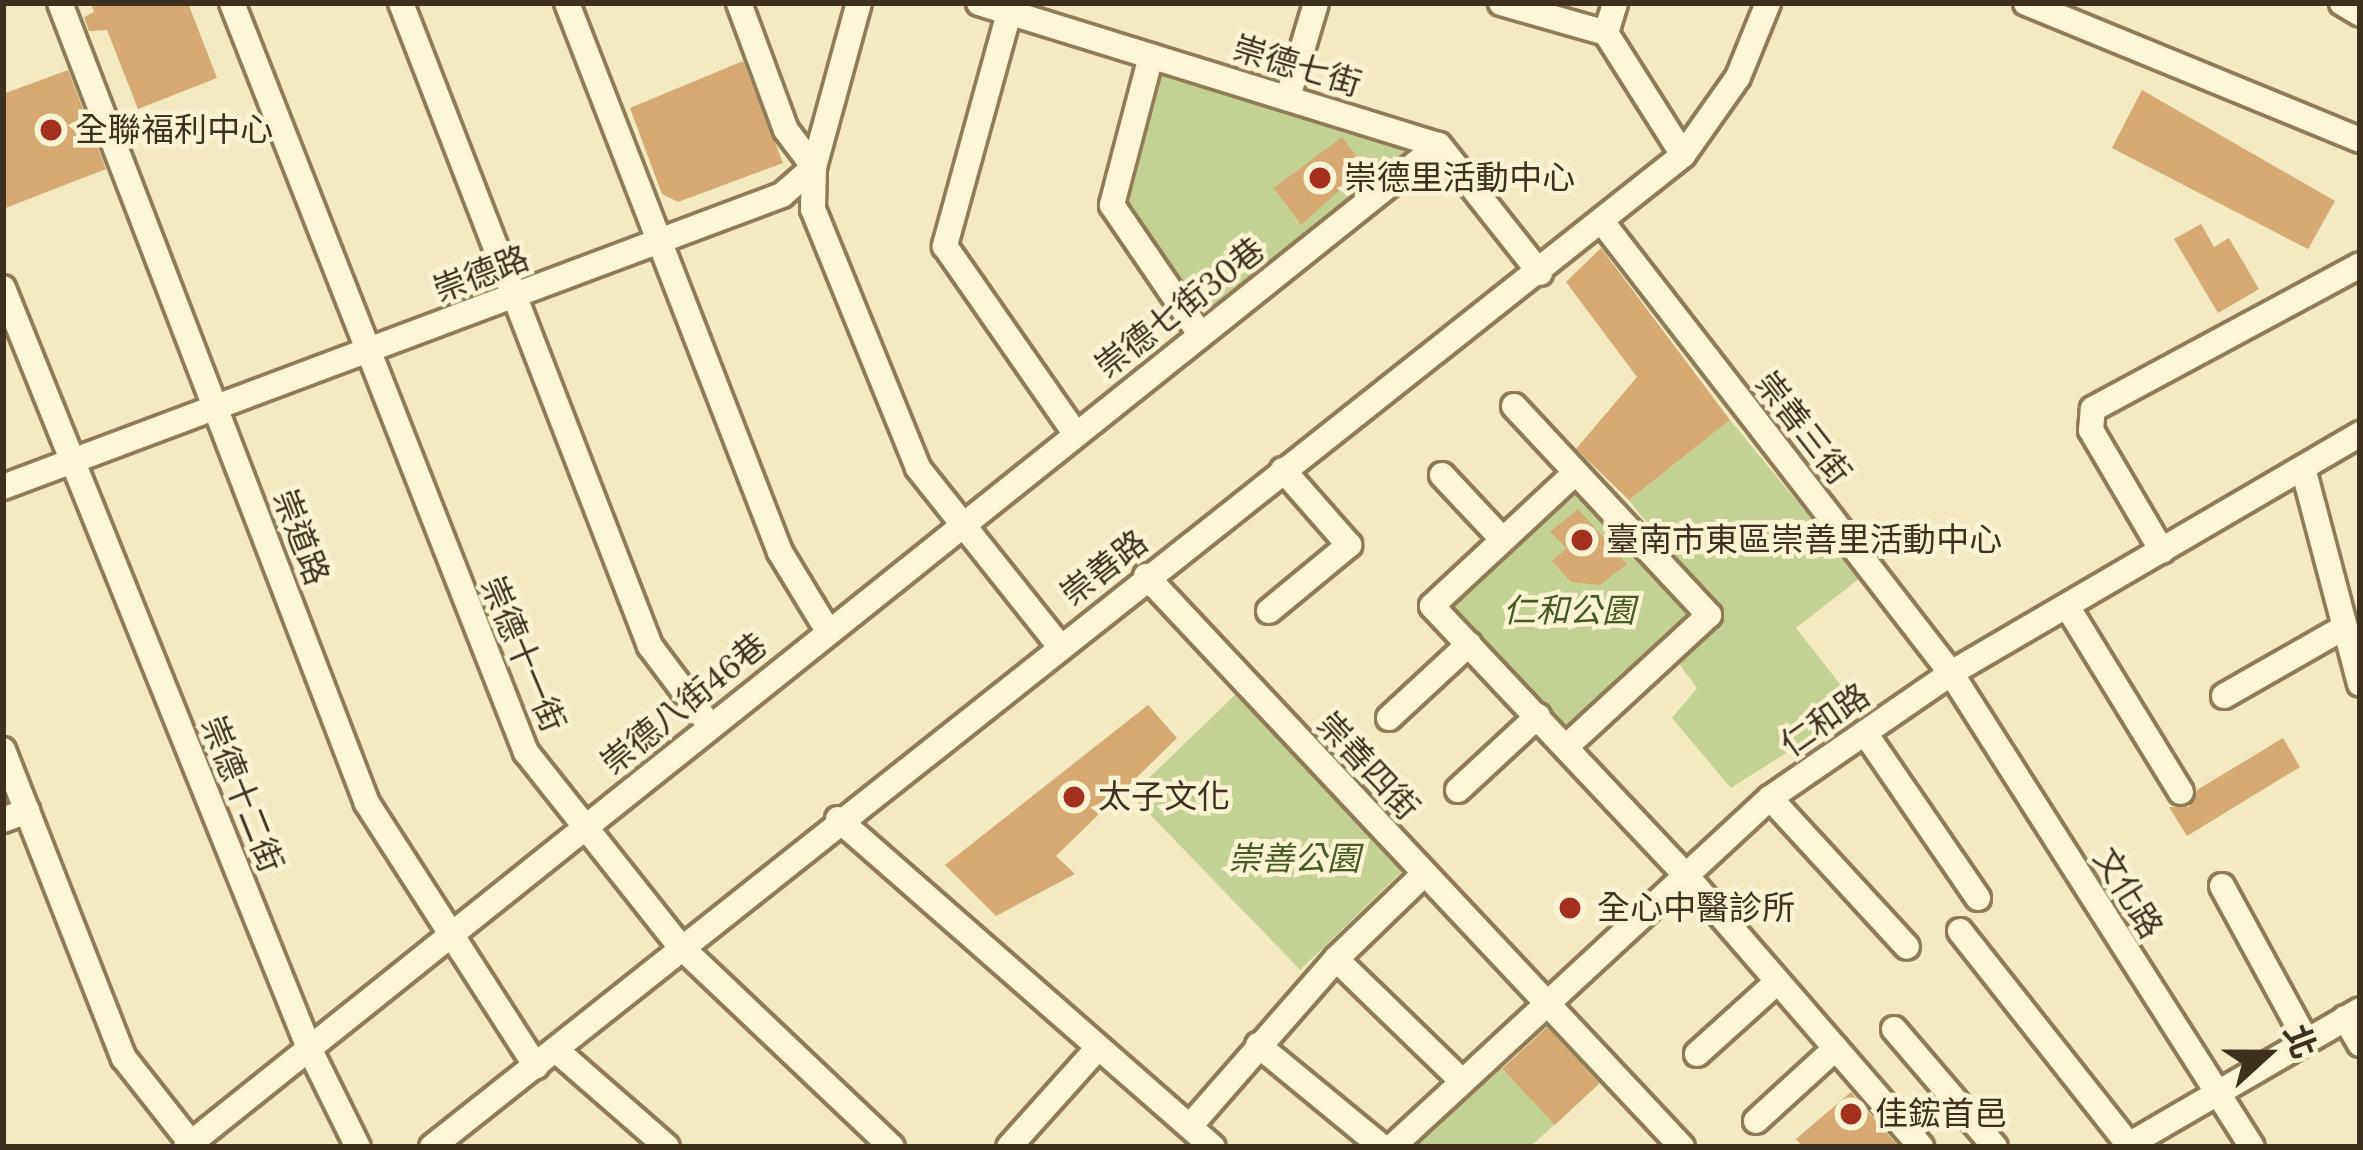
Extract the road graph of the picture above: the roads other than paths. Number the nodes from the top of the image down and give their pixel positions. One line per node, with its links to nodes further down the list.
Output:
1 (60, 3): 32 (street, 崇道路)
2 (232, 3): 30 (street, 崇德十一街)
3 (401, 3): 28 (street)
4 (567, 3): 24 (street)
5 (739, 3): 22 (street)
6 (859, 3): 22 (street)
7 (980, 3): 14 (street, 崇德七街)
8 (1316, 3): 18 (street)
9 (1501, 3): 16 (street)
10 (1615, 3): 16 (street)
11 (1768, 3): 21 (street, 崇善路)
12 (2026, 3): 19 (street)
13 (2342, 3): 15 (street)
14 (1009, 13): 17 (street, 崇德七街); 33 (street)
15 (2360, 14)
16 (1606, 32): 21 (street)
17 (1151, 56): 18 (street, 崇德七街); 29 (street)
18 (1288, 97): 20 (street, 崇德七街)
19 (2359, 137)
20 (1439, 145): 26 (street); 29 (street, 崇德七街30巷)
21 (1684, 155): 23 (street, 崇善路)
22 (814, 167): 24 (street, 崇德路); 41 (street)
23 (1603, 223): 26 (street, 崇善路); 51 (street, 崇善三街)
24 (656, 242): 28 (street, 崇德路); 48 (street)
25 (2360, 265): 43 (street)
26 (1540, 273): 37 (street, 崇善路)
27 (3, 288): 35 (street, 崇德十二街)
28 (510, 298): 30 (street, 崇德路); 56 (street)
29 (1200, 334): 33 (street, 崇德七街30巷)
30 (364, 354): 32 (street, 崇德路); 65 (street, 崇德十一街)
31 (1514, 406): 38 (street)
32 (217, 409): 35 (street, 崇德路); 71 (street, 崇道路)
33 (1075, 433): 41 (street, 崇德七街30巷)
34 (2360, 434): 36 (street, 仁和路)
35 (72, 461): 40 (street, 崇德路); 82 (street, 崇德十二街)
36 (2302, 468): 43 (street, 仁和路); 47 (street)
37 (1283, 470): 44 (street, 崇善路); 46 (street)
38 (1575, 473): 42 (street); 58 (street)
39 (1442, 475): 42 (street)
40 (3, 487)
41 (961, 523): 48 (street, 崇德八街46巷); 50 (street)
42 (1502, 539): 49 (street)
43 (2162, 551): 45 (street, 仁和路)
44 (1146, 576): 50 (street, 崇善路); 67 (street, 崇善四街)
45 (2067, 607): 51 (street, 仁和路); 61 (street)
46 (1268, 611)
47 (2345, 627): 52 (street); 53 (street)
48 (828, 631): 56 (street, 崇德八街46巷)
49 (1469, 644): 54 (street); 55 (street)
50 (1059, 645): 64 (street, 崇善路)
51 (1951, 673): 57 (street, 仁和路); 89 (street, 文化路)
52 (2359, 678)
53 (2224, 696)
54 (1538, 716): 58 (street); 60 (street)
55 (1389, 718)
56 (710, 726): 65 (street, 崇德八街46巷)
57 (1865, 733): 62 (street, 仁和路); 69 (street)
58 (1566, 747): 66 (street)
59 (3, 749): 63 (street)
60 (1458, 790)
61 (2181, 793)
62 (1770, 798): 66 (street, 仁和路); 73 (street)
63 (15, 816): 93 (street)
64 (838, 819): 72 (street, 崇善路); 85 (street)
65 (585, 827): 71 (street, 崇德八街46巷); 72 (street, 崇德十一街)
66 (1683, 872): 75 (street); 76 (street, 仁和路)
67 (1424, 874): 74 (street); 76 (street, 崇善四街)
68 (2222, 886): 79 (street)
69 (1978, 898)
70 (1960, 931): 94 (street)
71 (449, 936): 82 (street, 崇德八街46巷); 87 (street, 崇道路)
72 (680, 946): 84 (street, 崇善路); 97 (street, 崇德十一街)
73 (1906, 947)
74 (1336, 959): 81 (street); 88 (street)
75 (1777, 982): 83 (street); 86 (street)
76 (1547, 997): 88 (street, 仁和路); 101 (street, 崇善四街)
77 (2353, 1014): 79 (street); 80 (street)
78 (1894, 1029): 103 (street)
79 (2306, 1040): 89 (street)
80 (2360, 1044)
81 (1258, 1045): 91 (street); 99 (street)
82 (309, 1048): 93 (street, 崇德八街46巷); 95 (street, 崇德十二街)
83 (1836, 1048): 90 (street); 102 (street)
84 (556, 1050): 87 (street, 崇善路); 92 (street)
85 (1096, 1050): 91 (street); 98 (street)
86 (1697, 1054)
87 (536, 1066): 96 (street, 崇善路)
88 (1459, 1078): 100 (street, 仁和路)
89 (2213, 1090): 94 (street); 104 (street, 文化路)
90 (1756, 1121)
91 (1202, 1140)
92 (654, 1143)
93 (189, 1145)
94 (2127, 1146)
95 (358, 1147)
96 (432, 1147)
97 (892, 1147)
98 (1009, 1147)
99 (1382, 1147)
100 (1392, 1147)
101 (1682, 1147)
102 (1921, 1147)
103 (1995, 1147)
104 (2252, 1147)

